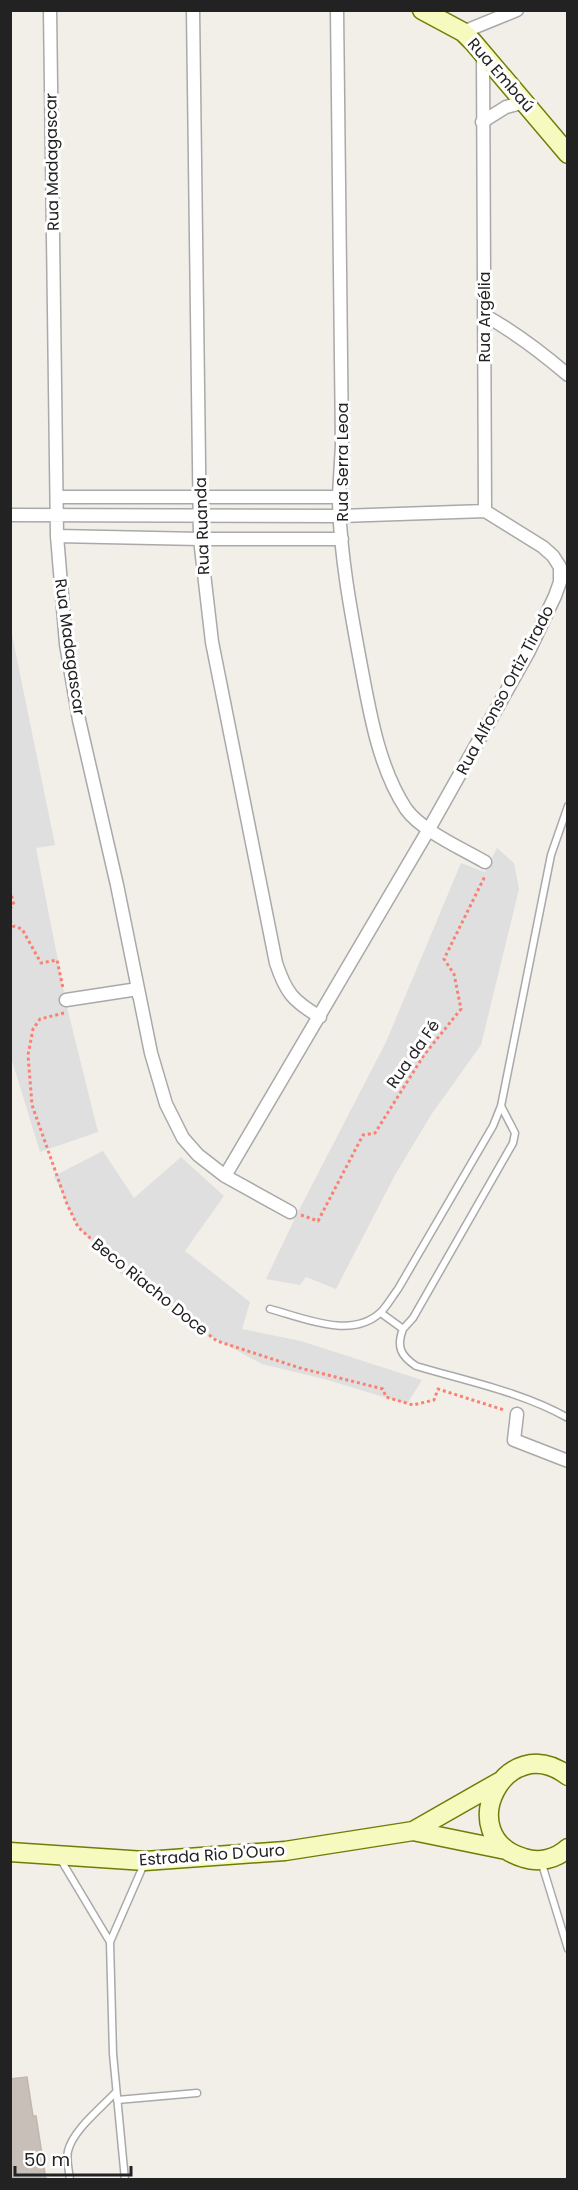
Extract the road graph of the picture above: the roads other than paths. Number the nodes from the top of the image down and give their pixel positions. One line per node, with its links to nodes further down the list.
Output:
1 (50, 10): 13 (street, Rua Madagascar)
2 (193, 10): 15 (street, Rua Ruanda)
3 (337, 10): 14 (street, Rua Serra Leoa)
4 (422, 10): 6 (street, Rua Embaú)
5 (517, 10): 6 (street)
6 (463, 32): 7 (street, Rua Embaú)
7 (483, 52): 8 (street, Rua Embaú); 9 (street, Rua Argélia)
8 (525, 102): 9 (street); 10 (street, Rua Embaú)
9 (482, 122): 11 (street, Rua Argélia)
10 (567, 154)
11 (484, 315): 12 (street); 16 (street, Rua Argélia)
12 (567, 375)
13 (57, 497): 15 (street); 17 (street, Rua Madagascar)
14 (339, 497): 15 (street); 20 (street, Rua Serra Leoa)
15 (201, 498): 19 (street, Rua Ruanda)
16 (485, 511): 20 (street); 25 (street, Rua Alfonso Ortiz Tirado)
17 (58, 513): 18 (street); 19 (street); 21 (street, Rua Madagascar)
18 (10, 515)
19 (201, 516): 20 (street); 22 (street, Rua Ruanda)
20 (341, 516): 23 (street, Rua Serra Leoa)
21 (57, 536): 22 (street); 27 (street, Rua Madagascar)
22 (200, 539): 23 (street); 29 (street, Rua Ruanda)
23 (342, 539): 25 (street, Rua Serra Leoa)
24 (567, 806): 30 (lane)
25 (429, 829): 26 (street, Rua Serra Leoa); 29 (street, Rua Alfonso Ortiz Tirado)
26 (485, 861)
27 (138, 993): 28 (street); 31 (street, Rua Madagascar)
28 (66, 1000)
29 (320, 1017): 31 (street, Rua Alfonso Ortiz Tirado)
30 (501, 1106): 34 (lane); 35 (lane)
31 (225, 1176): 32 (street, Rua Madagascar)
32 (290, 1212)
33 (270, 1309): 34 (lane)
34 (381, 1313): 35 (lane)
35 (403, 1329): 37 (lane)
36 (517, 1414): 38 (street)
37 (567, 1418)
38 (567, 1461)
39 (567, 1775): 40 (street, Estrada Rio D'Ouro)
40 (499, 1782): 41 (street, Estrada Rio D'Ouro); 43 (street)
41 (412, 1831): 43 (street, Estrada Rio D'Ouro); 47 (street, Estrada Rio D'Ouro)
42 (567, 1848): 46 (street)
43 (506, 1850): 46 (street, Estrada Rio D'Ouro)
44 (10, 1852): 45 (street, Estrada Rio D'Ouro)
45 (60, 1857): 47 (street, Estrada Rio D'Ouro); 48 (lane)
46 (541, 1860): 49 (lane)
47 (145, 1861): 48 (lane)
48 (110, 1942): 50 (lane)
49 (567, 1949)
50 (116, 2092): 52 (lane); 53 (lane)
51 (197, 2093): 52 (lane)
52 (117, 2100): 54 (lane)
53 (70, 2180)
54 (125, 2180)

